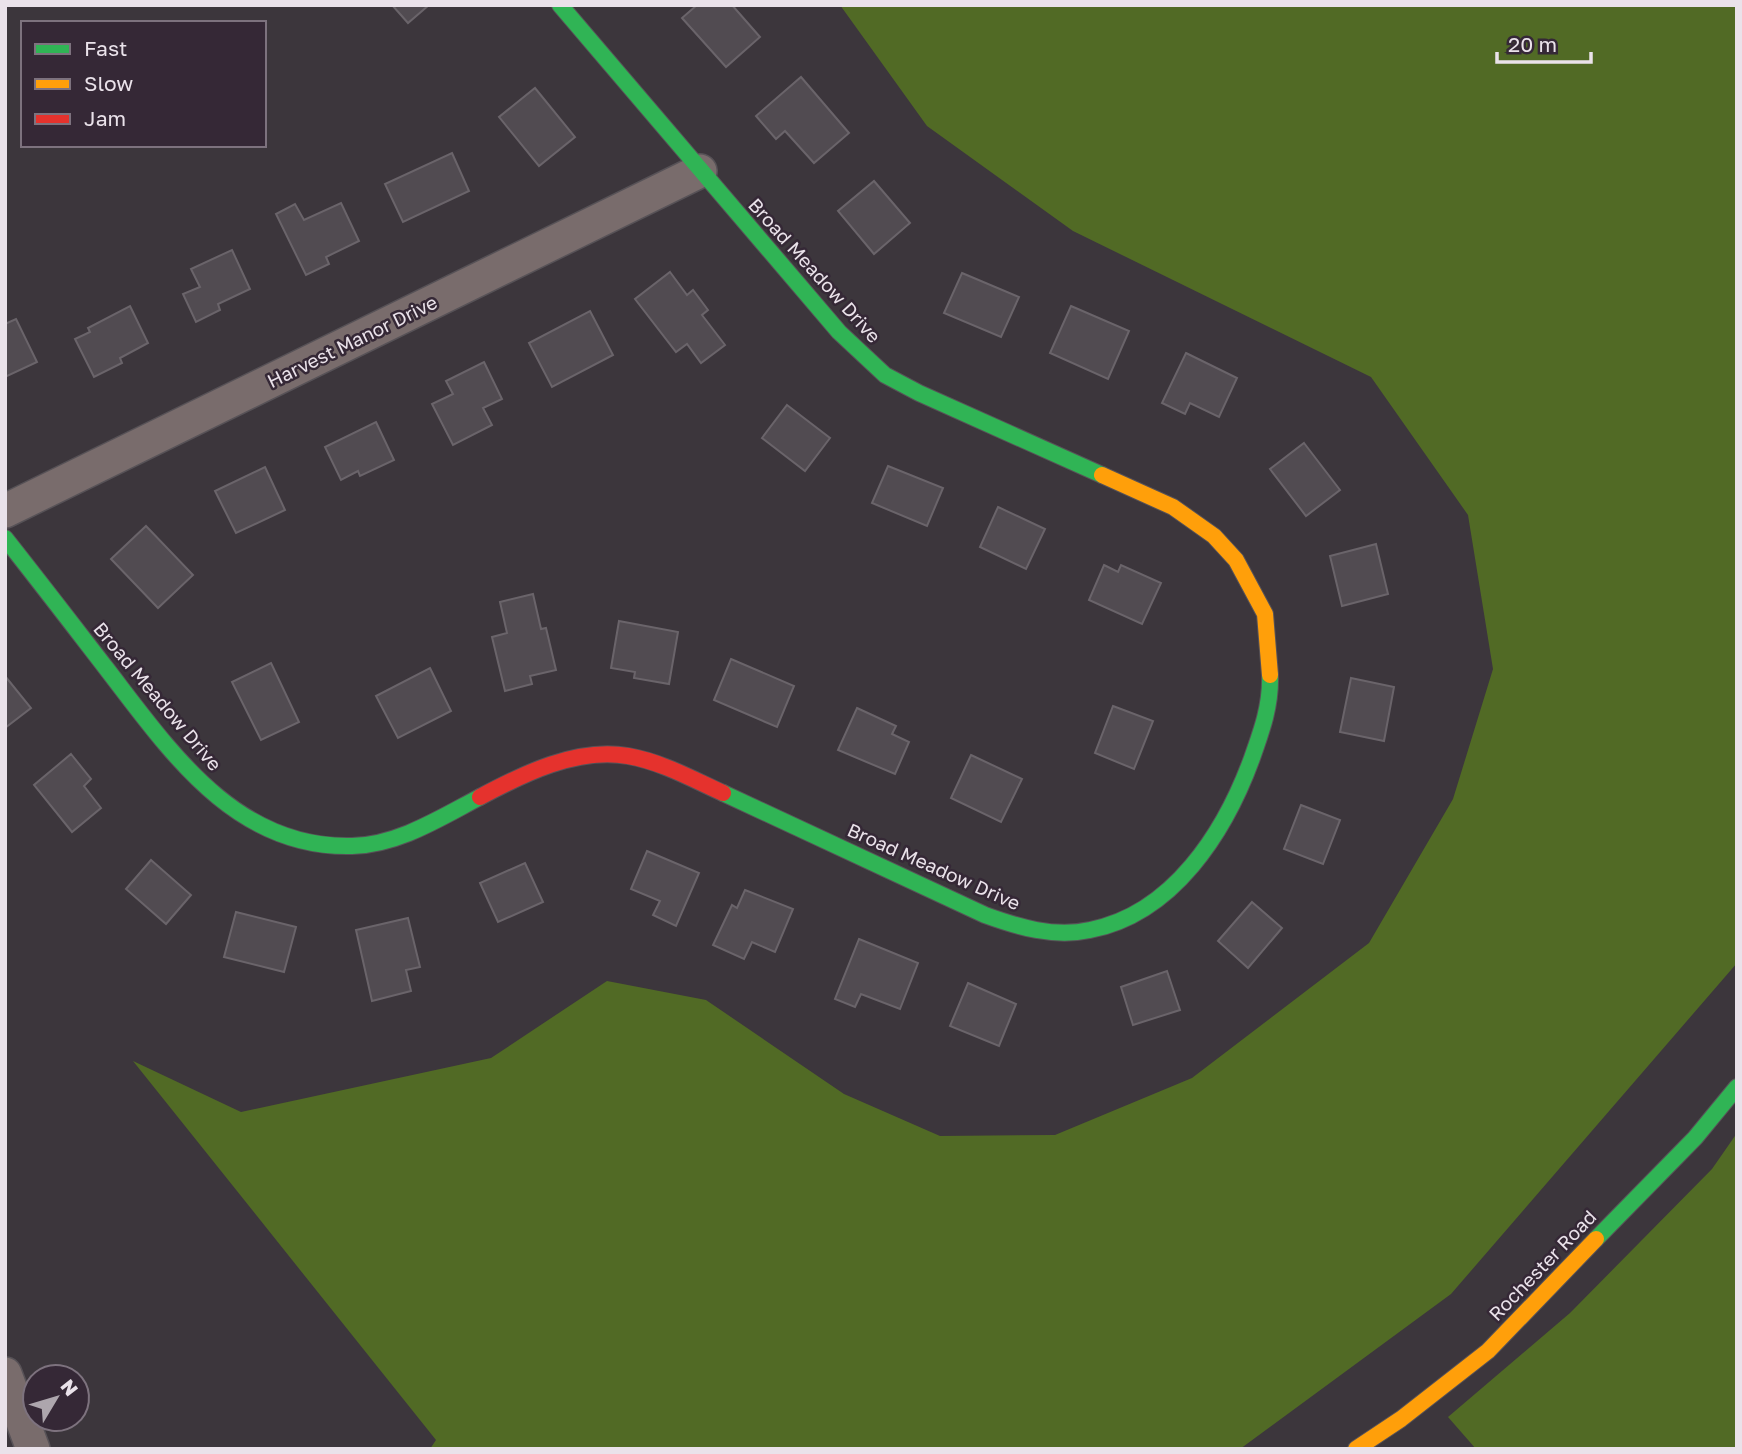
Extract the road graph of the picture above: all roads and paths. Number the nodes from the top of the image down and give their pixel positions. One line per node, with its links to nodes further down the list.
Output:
1 (560, 5): 2 (street, Broad Meadow Drive)
2 (700, 171): 3 (street, Harvest Manor Drive); 4 (street, Broad Meadow Drive)
3 (5, 512)
4 (5, 538)
5 (1737, 1087): 8 (street, Rochester Road)
6 (5, 1374): 7 (street)
7 (33, 1449)
8 (1356, 1449)

